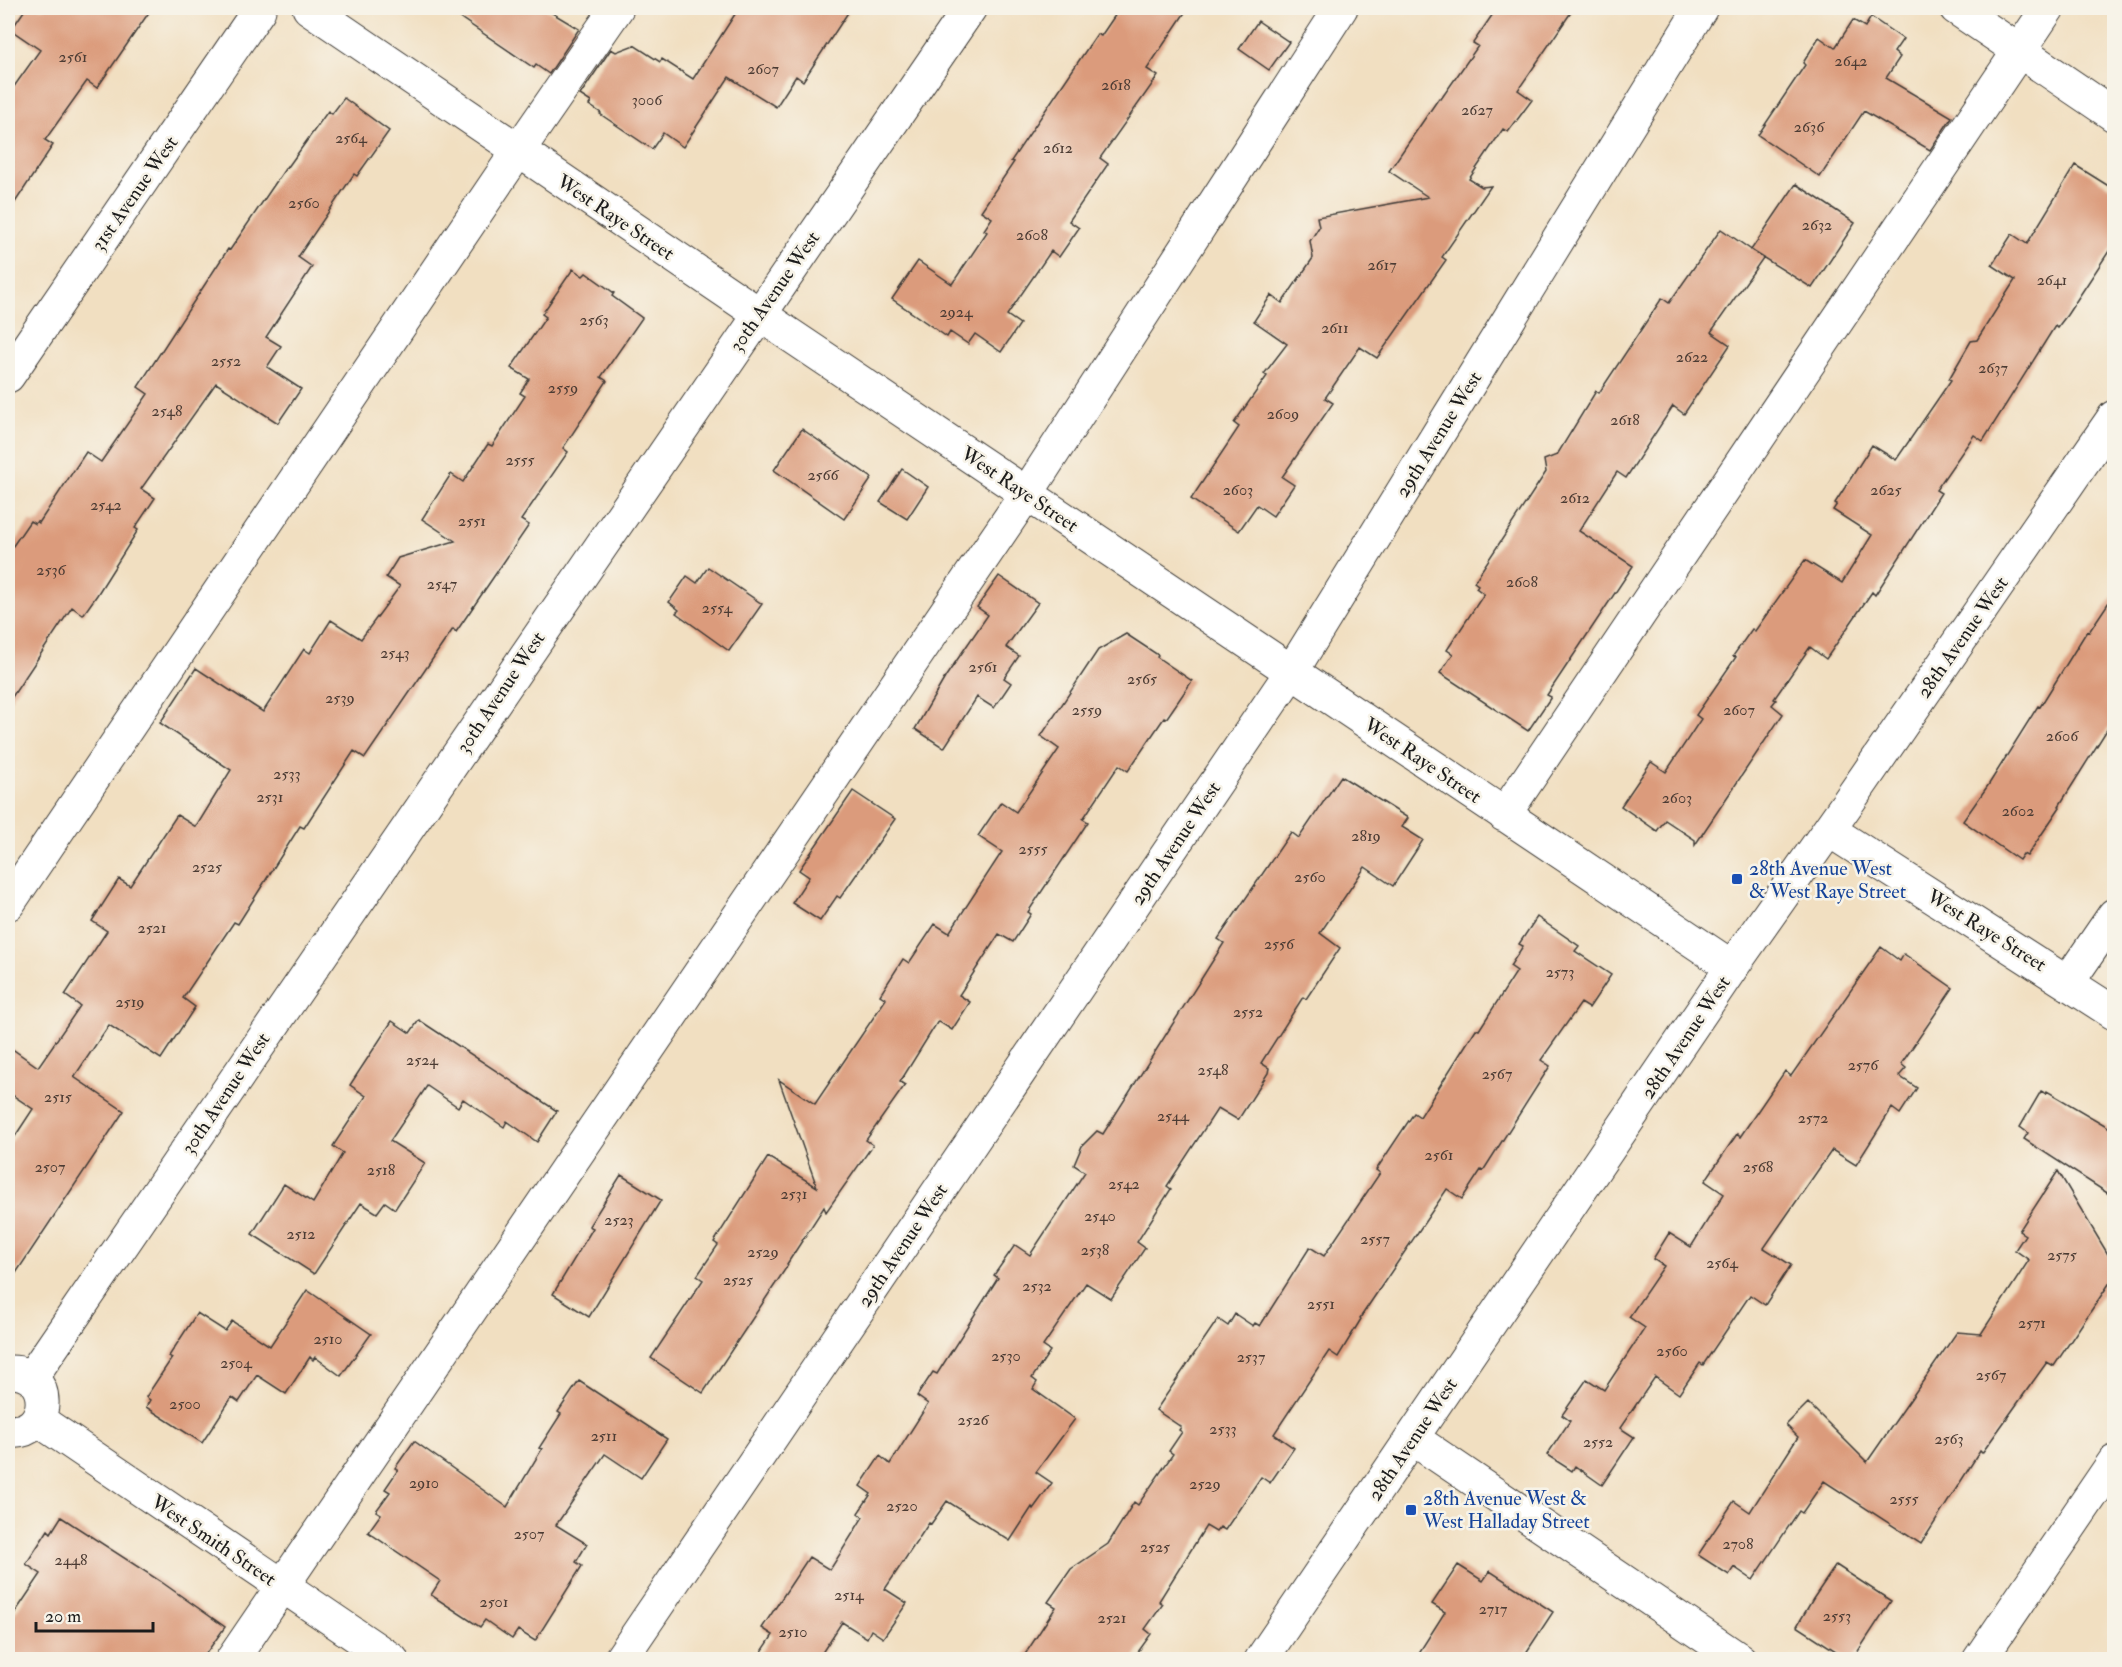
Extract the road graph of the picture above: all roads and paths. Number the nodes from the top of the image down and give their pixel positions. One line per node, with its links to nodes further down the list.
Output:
1 (268, 8): 13 (street, 31st Avenue West)
2 (309, 8): 11 (street, West Raye Street)
3 (617, 8): 11 (street)
4 (970, 8): 12 (street, 30th Avenue West)
5 (1341, 8): 15 (street)
6 (1701, 8): 16 (street, 29th Avenue West)
7 (1956, 8): 9 (street)
8 (2048, 8): 9 (street)
9 (2019, 50): 10 (street); 17 (street)
10 (2115, 115)
11 (518, 151): 12 (street, West Raye Street); 19 (street)
12 (758, 313): 15 (street, West Raye Street); 24 (street, 30th Avenue West)
13 (8, 376)
14 (2115, 417): 18 (street, 28th Avenue West)
15 (1027, 494): 16 (street, West Raye Street); 28 (street)
16 (1292, 671): 17 (street, West Raye Street); 31 (street, 29th Avenue West)
17 (1504, 814): 21 (street, West Raye Street)
18 (1829, 830): 21 (street, 28th Avenue West); 22 (street, West Raye Street)
19 (8, 904)
20 (2115, 915): 22 (street)
21 (1732, 968): 26 (street, 28th Avenue West)
22 (2068, 982): 23 (street, West Raye Street)
23 (2115, 1013)
24 (19, 1375): 25 (street)
25 (22, 1425): 28 (street, West Smith Street)
26 (1412, 1438): 32 (street, 28th Avenue West); 33 (street)
27 (2115, 1462): 34 (street)
28 (282, 1586): 29 (street); 30 (street, West Smith Street)
29 (232, 1659)
30 (392, 1659)
31 (620, 1659)
32 (1261, 1659)
33 (1740, 1659)
34 (1979, 1659)

